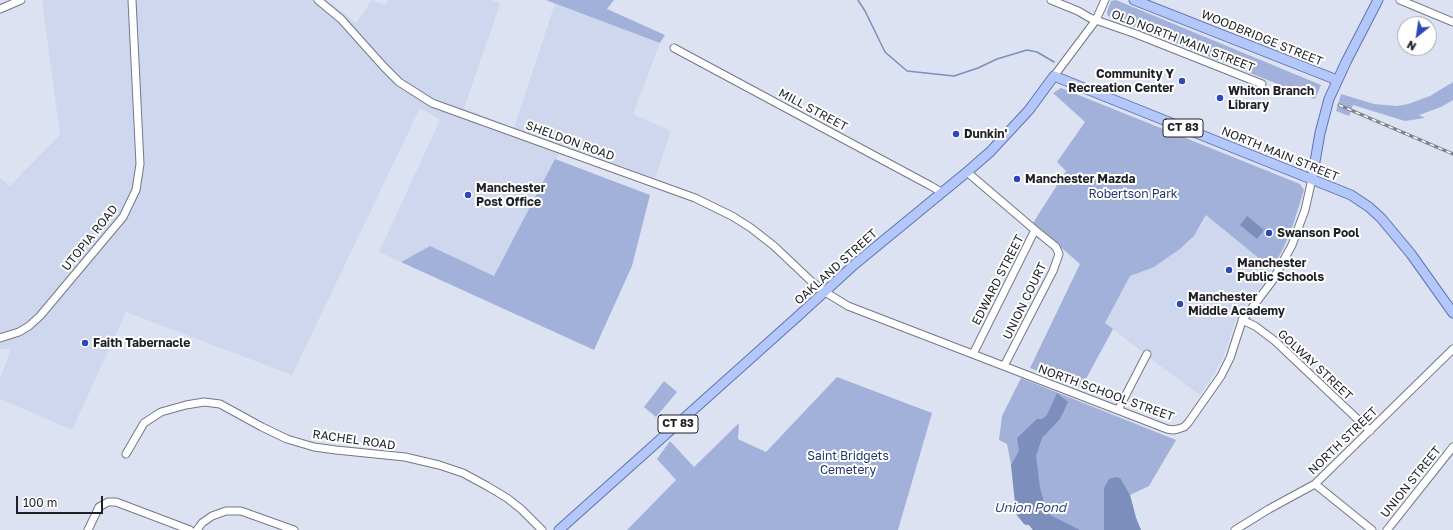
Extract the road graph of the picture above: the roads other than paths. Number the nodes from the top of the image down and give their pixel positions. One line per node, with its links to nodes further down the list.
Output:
1 (21, 0): 9 (street)
2 (132, 0): 23 (street, UTOPIA ROAD)
3 (318, 0): 20 (street, SHELDON ROAD)
4 (1051, 0): 10 (street, OLD NORTH MAIN STREET)
5 (1105, 0): 10 (street, OAKLAND STREET)
6 (1134, 0): 14 (main road, WOODBRIDGE STREET)
7 (1378, 0): 14 (main road)
8 (1400, 0): 11 (street)
9 (0, 9)
10 (1096, 20): 13 (street, OAKLAND STREET); 15 (street, OLD NORTH MAIN STREET)
11 (1453, 22)
12 (674, 48): 18 (street, MILL STREET)
13 (1054, 76): 16 (main road, OAKLAND STREET / CT 83); 17 (main road, NORTH MAIN STREET / CT 83)
14 (1337, 80): 17 (main road)
15 (1262, 84)
16 (967, 172): 18 (main road, OAKLAND STREET / CT 83); 19 (street, EDWARD STREET)
17 (1312, 179): 21 (main road, NORTH MAIN STREET); 22 (street, NORTH SCHOOL STREET)
18 (941, 192): 20 (main road, OAKLAND STREET / CT 83)
19 (1035, 230): 25 (street, EDWARD STREET); 27 (street, UNION COURT)
20 (825, 292): 25 (street, NORTH SCHOOL STREET); 38 (main road, OAKLAND STREET / CT 83)
21 (1453, 313)
22 (1242, 320): 28 (street, NORTH SCHOOL STREET); 29 (street, GOLWAY STREET)
23 (0, 338)
24 (1453, 349): 29 (street, NORTH STREET)
25 (973, 354): 27 (street, NORTH SCHOOL STREET)
26 (1147, 354): 28 (street)
27 (1004, 366): 28 (street, NORTH SCHOOL STREET)
28 (1118, 410)
29 (1370, 431): 32 (street, NORTH STREET)
30 (1453, 447): 41 (street, UNION STREET)
31 (126, 454): 37 (street, RACHEL ROAD)
32 (1315, 484): 39 (street, NORTH STREET); 40 (street)
33 (88, 530): 34 (street)
34 (190, 530)
35 (197, 530): 36 (street)
36 (294, 530)
37 (542, 530)
38 (559, 530)
39 (1235, 530)
40 (1372, 530)
41 (1387, 530)

